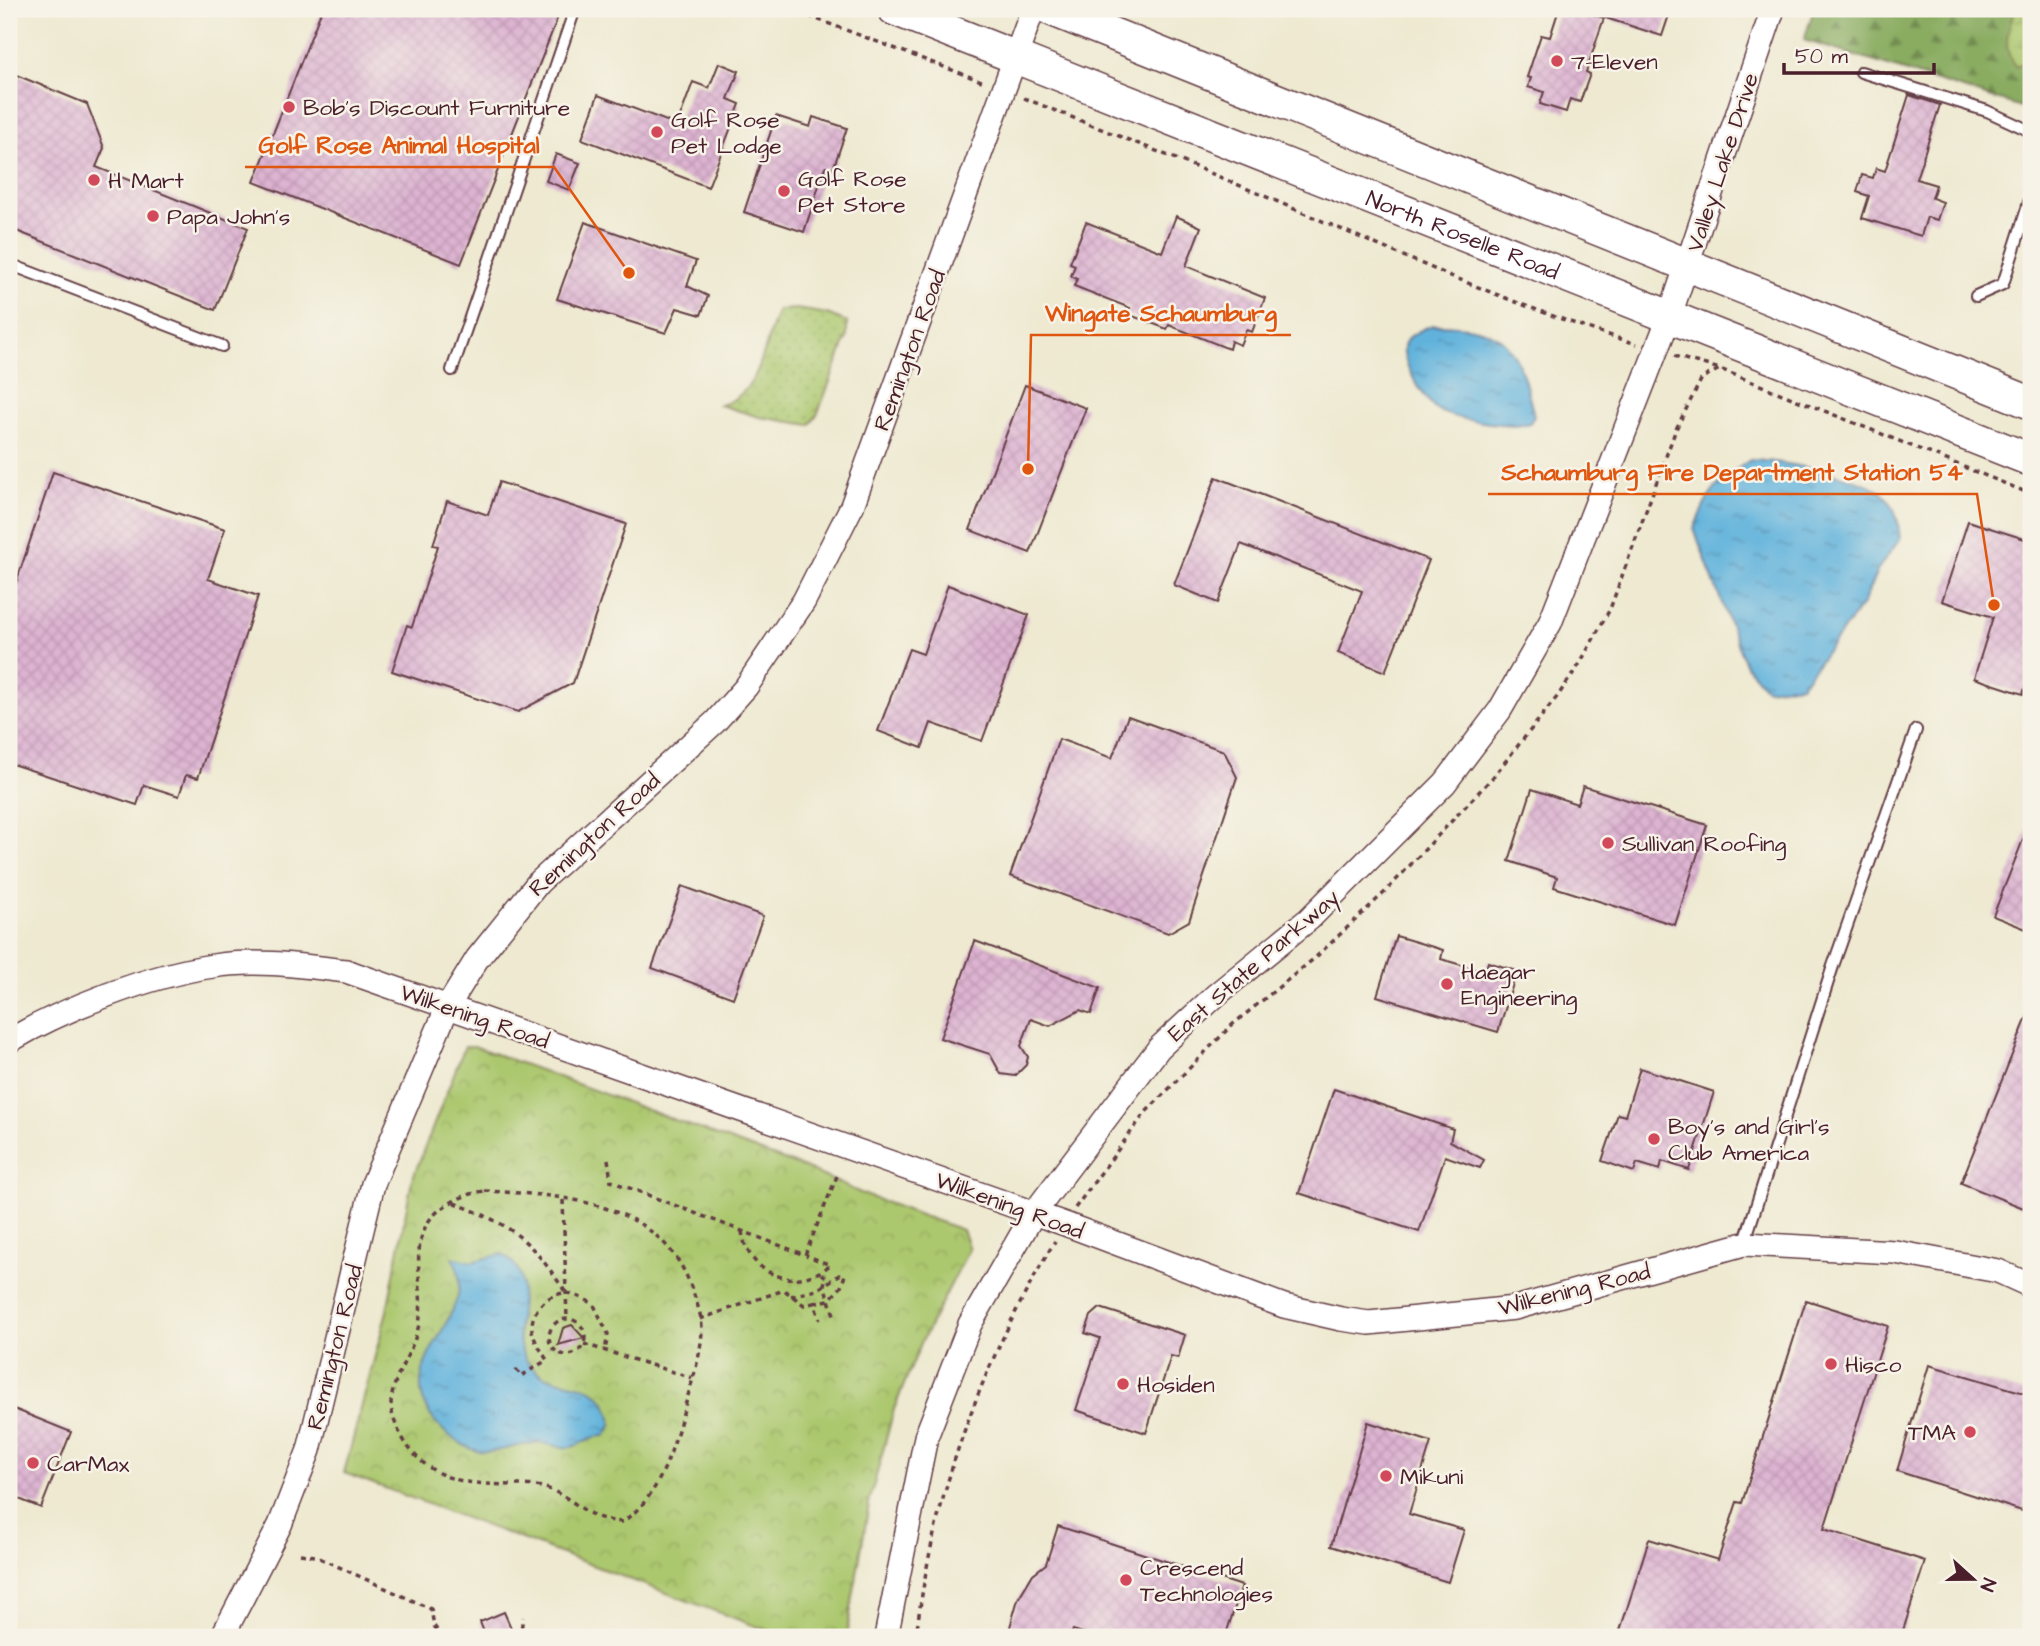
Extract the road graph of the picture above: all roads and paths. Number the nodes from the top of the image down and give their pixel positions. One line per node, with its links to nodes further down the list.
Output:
1 (575, 9): 20 (lane)
2 (790, 9): 8 (path)
3 (894, 9): 7 (main road, North Roselle Road)
4 (1033, 9): 7 (street, Remington Road)
5 (1050, 9): 14 (main road)
6 (1773, 9): 14 (street, Valley Lake Drive)
7 (1014, 56): 16 (main road, North Roselle Road); 25 (street, Remington Road)
8 (942, 66)
9 (1861, 72): 11 (lane)
10 (1038, 104): 17 (path)
11 (2031, 136)
12 (2031, 196): 15 (lane)
13 (9, 264): 18 (lane)
14 (1688, 264): 16 (street, Valley Lake Drive); 21 (main road)
15 (1976, 296)
16 (1670, 315): 22 (main road, North Roselle Road); 31 (street, East State Parkway)
17 (1588, 329)
18 (222, 346)
19 (1720, 369): 23 (path)
20 (452, 370)
21 (2031, 400)
22 (2031, 460)
23 (2031, 494)
24 (1916, 730): 33 (lane)
25 (447, 1006): 26 (street, Wilkening Road); 31 (street, Wilkening Road); 53 (street, Remington Road)
26 (9, 1041)
27 (608, 1159): 32 (path)
28 (837, 1176): 35 (path)
29 (563, 1200): 30 (path); 39 (path); 45 (path)
30 (454, 1203): 39 (path); 50 (path)
31 (1034, 1213): 33 (street, Wilkening Road); 56 (street, East State Parkway)
32 (742, 1231): 35 (path); 36 (path)
33 (1744, 1244): 38 (street, Wilkening Road)
34 (1047, 1254): 57 (path)
35 (805, 1255): 36 (path)
36 (821, 1273): 37 (path)
37 (824, 1285): 40 (path); 41 (path); 41 (path)
38 (2031, 1286)
39 (566, 1293): 44 (path); 48 (path); 49 (path)
40 (790, 1296): 42 (path); 45 (path)
41 (828, 1300): 42 (path); 43 (path)
42 (814, 1303): 46 (path)
43 (835, 1318)
44 (567, 1319): 47 (path); 47 (path)
45 (700, 1319): 50 (path)
46 (820, 1320)
47 (584, 1344): 48 (path)
48 (605, 1351): 50 (path)
49 (516, 1369)
50 (692, 1378)
51 (300, 1555): 54 (path)
52 (523, 1617): 55 (path)
53 (222, 1637)
54 (442, 1637)
55 (520, 1637)
56 (886, 1637)
57 (916, 1637)

